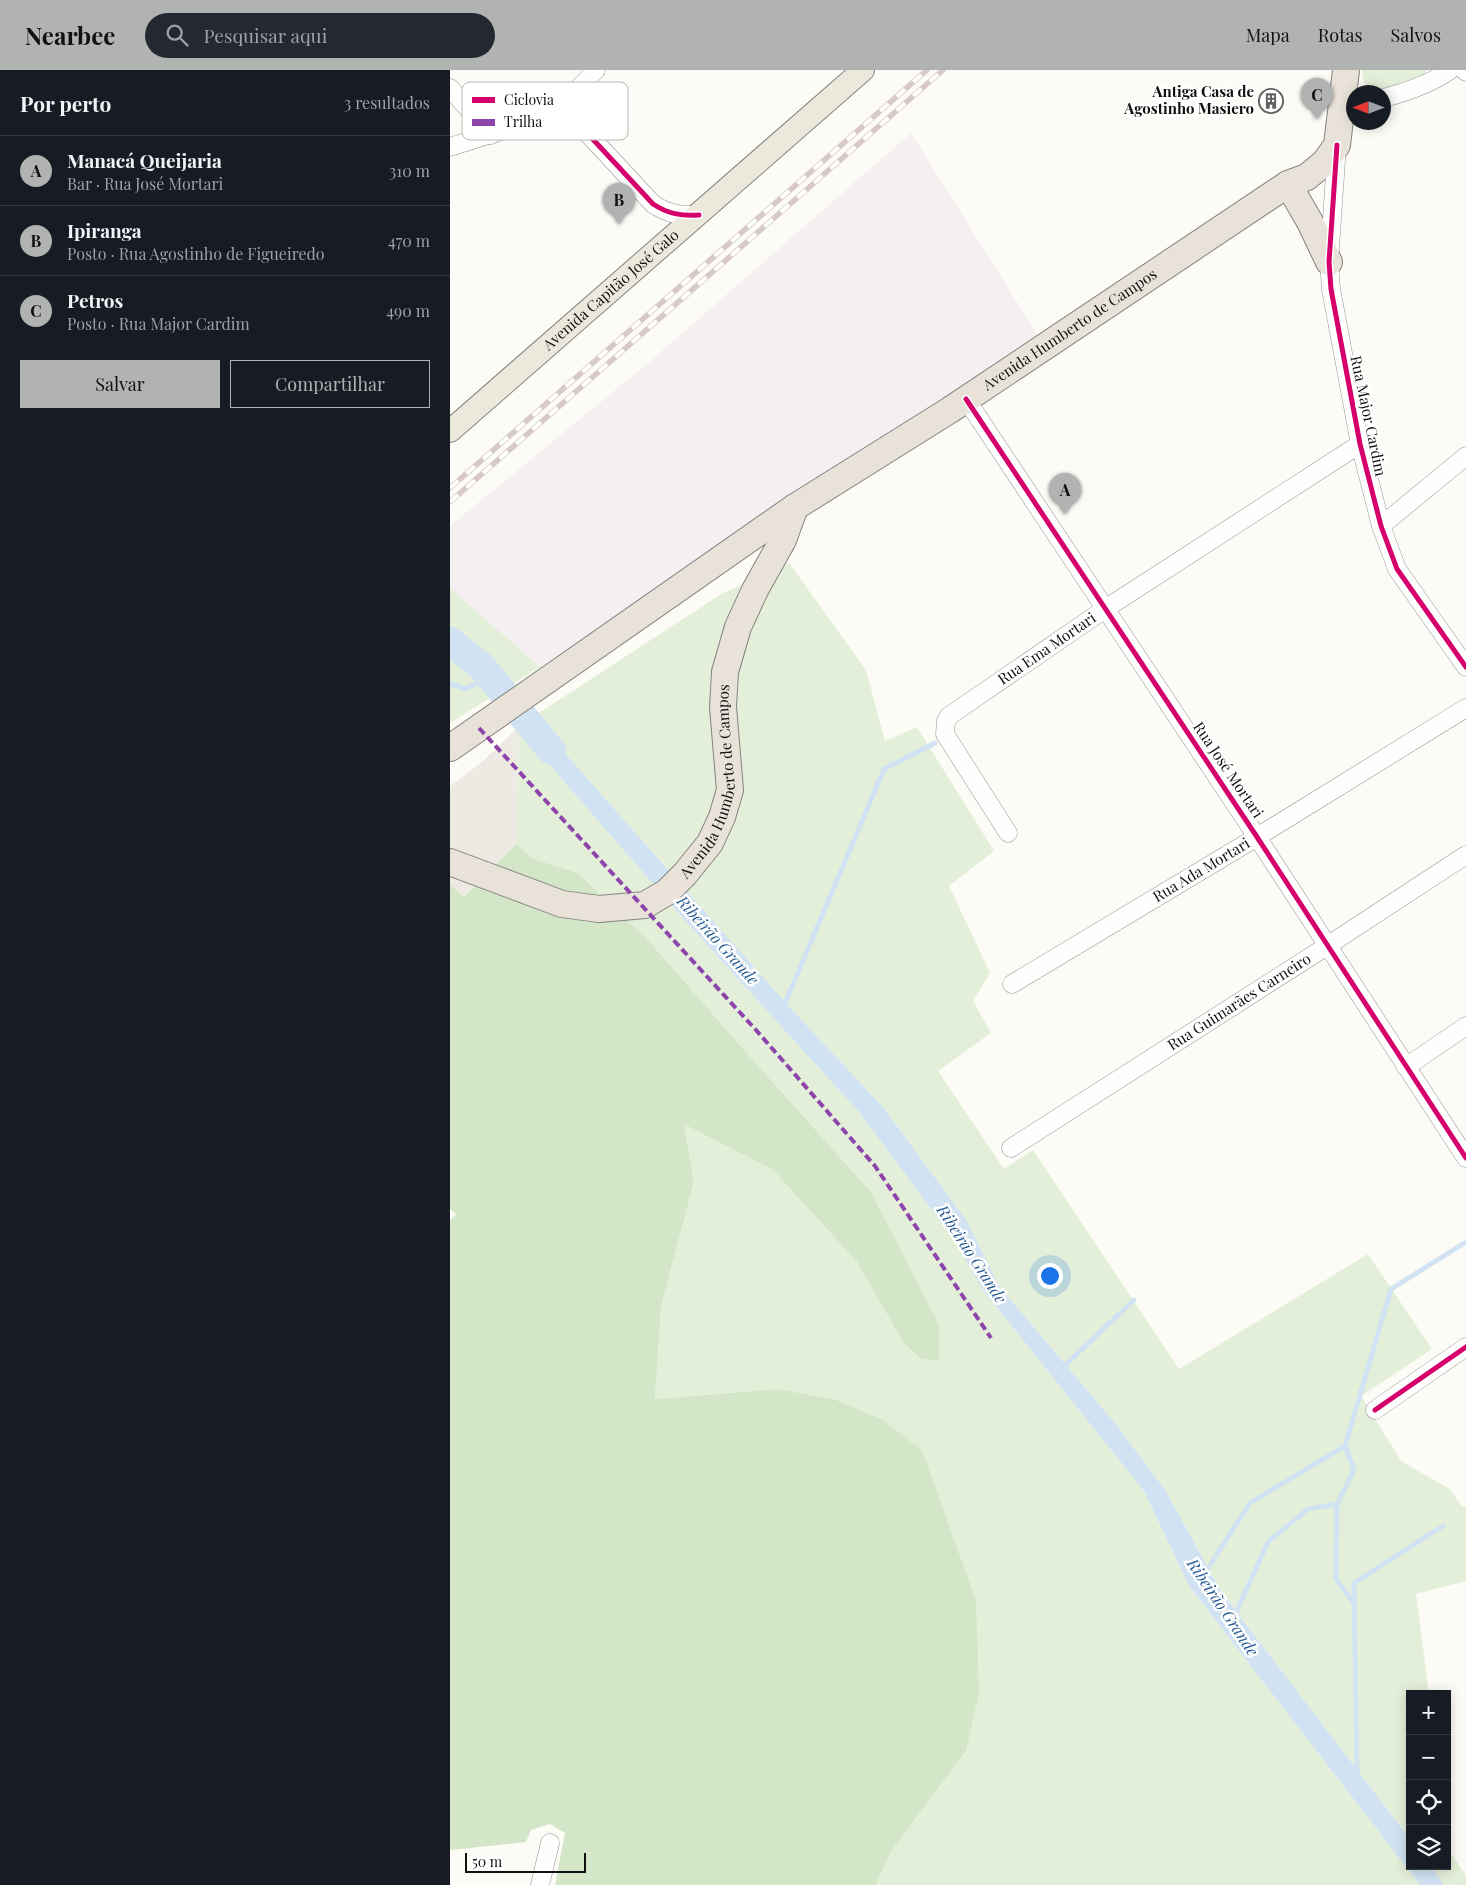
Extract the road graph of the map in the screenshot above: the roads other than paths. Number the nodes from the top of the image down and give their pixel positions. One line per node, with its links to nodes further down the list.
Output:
1 (596, 70): 5 (street)
2 (863, 70): 16 (main road, Avenida Capitão José Galo)
3 (1346, 70): 6 (highway, Rua Major Cardim)
4 (1450, 70): 8 (street)
5 (585, 82)
6 (1347, 85)
7 (450, 88): 9 (street)
8 (1391, 96)
9 (462, 102)
10 (1346, 111): 13 (highway, Rua Major Cardim)
11 (474, 140): 14 (street)
12 (594, 140): 16 (street)
13 (1337, 145): 15 (highway, Avenida Humberto de Campos); 17 (street, Rua Major Cardim)
14 (450, 147)
15 (1288, 184): 17 (highway); 18 (highway, Avenida Humberto de Campos)
16 (699, 215): 19 (main road, Avenida Capitão José Galo)
17 (1329, 262): 20 (street, Rua Major Cardim)
18 (966, 399): 22 (highway, Avenida Humberto de Campos); 24 (street, Rua José Mortari)
19 (450, 431)
20 (1360, 444): 23 (street, Rua Major Cardim); 24 (street, Rua Ema Mortari)
21 (1466, 456): 23 (street)
22 (795, 507): 27 (highway, Avenida Humberto de Campos); 31 (highway, Avenida Humberto de Campos)
23 (1381, 526): 25 (street, Rua Major Cardim)
24 (1105, 609): 28 (street, Rua Ema Mortari); 29 (street, Rua José Mortari)
25 (1466, 667)
26 (1466, 708): 29 (street, Rua Ada Mortari)
27 (450, 748)
28 (1008, 832)
29 (1257, 836): 32 (street, Rua José Mortari); 33 (street, Rua Ada Mortari)
30 (1466, 854): 32 (street, Rua Guimarães Carneiro)
31 (450, 862)
32 (1327, 946): 35 (street, Rua José Mortari); 36 (street, Rua Guimarães Carneiro)
33 (1012, 984)
34 (1466, 1026): 35 (street)
35 (1406, 1066): 37 (street, Rua José Mortari)
36 (1011, 1148)
37 (1466, 1158)
38 (1466, 1347): 39 (street)
39 (1375, 1410)
40 (550, 1843): 41 (street)
41 (540, 1885)

